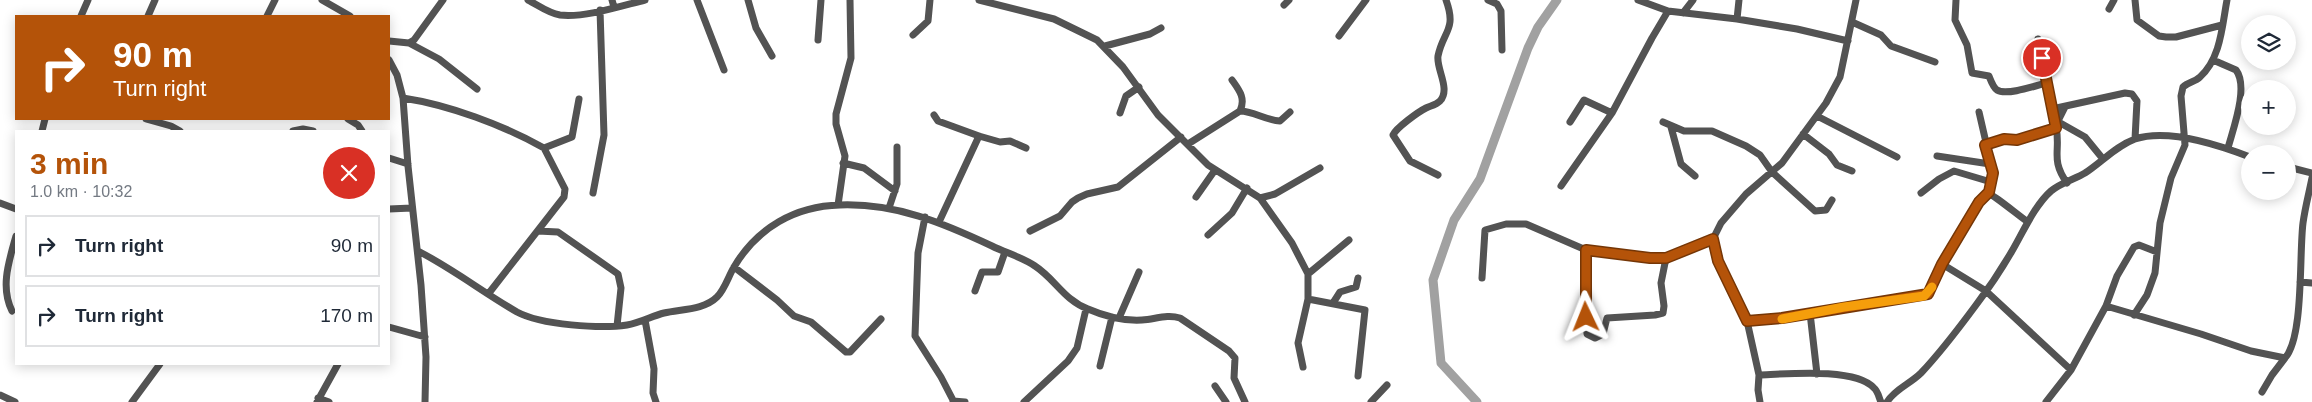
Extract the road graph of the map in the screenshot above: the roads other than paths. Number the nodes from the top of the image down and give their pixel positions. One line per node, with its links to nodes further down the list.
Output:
1 (88, 0): 30 (street)
2 (155, 0): 31 (street)
3 (275, 0): 32 (street)
4 (322, 0): 33 (street)
5 (443, 0): 43 (street)
6 (528, 0): 27 (street)
7 (645, 0): 25 (street)
8 (697, 0): 51 (street)
9 (748, 0): 47 (street)
10 (821, 0): 41 (street)
11 (850, 0): 91 (street)
12 (930, 0): 38 (street)
13 (980, 0): 45 (street)
14 (1366, 0): 39 (street)
15 (1446, 0): 100 (street)
16 (1488, 0): 46 (street)
17 (1638, 0): 28 (street)
18 (1693, 0): 29 (street)
19 (1739, 0): 34 (street)
20 (1856, 0): 35 (street)
21 (1956, 0): 53 (street)
22 (2114, 0): 26 (street)
23 (2135, 0): 36 (street)
24 (2226, 0): 36 (street)
25 (613, 4): 27 (street)
26 (2109, 9)
27 (600, 10): 109 (street)
28 (1668, 11): 29 (street); 64 (street)
29 (1683, 13): 34 (street)
30 (81, 15)
31 (148, 15)
32 (268, 15)
33 (349, 15)
34 (1737, 19): 44 (street)
35 (1852, 22): 44 (street); 50 (street)
36 (2222, 26): 48 (street)
37 (1161, 28): 45 (street)
38 (913, 35)
39 (1339, 36)
40 (2038, 39): 53 (street)
41 (818, 40)
42 (390, 41): 43 (street)
43 (409, 42): 55 (street)
44 (1848, 42): 66 (street)
45 (1105, 46): 54 (street)
46 (1502, 50)
47 (772, 56)
48 (2213, 60): 79 (street); 85 (street)
49 (390, 62): 56 (street)
50 (1935, 62)
51 (724, 70)
52 (1232, 80): 60 (street)
53 (2046, 83): 59 (street)
54 (1139, 87): 63 (street); 77 (street)
55 (477, 89)
56 (403, 98): 83 (street); 92 (street)
57 (579, 99): 83 (street)
58 (2065, 106): 59 (street); 71 (street); 78 (street)
59 (2052, 109): 71 (street)
60 (1240, 110): 61 (street); 80 (street)
61 (1290, 112)
62 (1979, 112): 81 (street)
63 (1120, 113)
64 (1612, 113): 69 (street); 105 (street)
65 (934, 116): 76 (street)
66 (1817, 116): 75 (street); 88 (street)
67 (150, 120): 73 (street)
68 (349, 120): 74 (street)
69 (1570, 122)
70 (1663, 122): 72 (street)
71 (2056, 123): 81 (street); 90 (street); 104 (street)
72 (1671, 127): 98 (street); 101 (street)
73 (178, 130)
74 (361, 130)
75 (1803, 134): 97 (street); 98 (street)
76 (979, 136): 84 (street); 121 (street)
77 (1181, 137): 80 (street); 126 (street)
78 (2135, 139): 79 (street); 90 (street)
79 (2186, 139): 85 (street); 134 (street)
80 (1188, 144): 96 (street)
81 (1985, 145): 93 (street)
82 (897, 147): 107 (street)
83 (544, 148): 125 (street)
84 (1026, 148)
85 (2228, 148): 86 (street)
86 (2241, 153)
87 (1937, 156): 93 (street)
88 (1898, 157)
89 (390, 158): 92 (street)
90 (2103, 160): 104 (street)
91 (842, 163): 107 (street); 115 (street)
92 (408, 164): 116 (street)
93 (1990, 164): 103 (street)
94 (1320, 168): 112 (street)
95 (2296, 169): 99 (street)
96 (1215, 170): 106 (street); 111 (street)
97 (1852, 171)
98 (1772, 172): 113 (street); 129 (street)
99 (2312, 173)
100 (1438, 175)
101 (1696, 176)
102 (2312, 178): 123 (street)
103 (1991, 182): 108 (street); 110 (street)
104 (2067, 182): 122 (street)
105 (1561, 186)
106 (1247, 188): 112 (street); 127 (street)
107 (895, 191): 117 (street)
108 (1989, 192): 122 (street); 136 (street)
109 (593, 193)
110 (1921, 193)
111 (1196, 197)
112 (1260, 198): 139 (street)
113 (1832, 200)
114 (0, 202): 118 (street)
115 (838, 205): 117 (street); 137 (street)
116 (412, 208): 119 (street); 131 (street)
117 (889, 208): 120 (street)
118 (15, 209)
119 (390, 209)
120 (925, 217): 121 (street); 181 (street)
121 (939, 222): 133 (street)
122 (2028, 222): 146 (street)
123 (2303, 222): 124 (street); 143 (street)
124 (2312, 224)
125 (538, 231): 147 (street); 159 (street)
126 (1030, 231)
127 (1208, 236)
128 (15, 239): 140 (street)
129 (1713, 239): 135 (street); 158 (street)
130 (1349, 240): 139 (street)
131 (418, 250): 147 (street); 161 (street)
132 (1586, 250): 135 (street); 135 (street); 142 (street)
133 (1005, 252): 145 (street); 151 (street)
134 (2157, 252): 150 (street); 154 (street)
135 (1666, 258)
136 (1942, 264): 146 (street); 153 (street)
137 (734, 267): 156 (street); 157 (street)
138 (1138, 272): 155 (street)
139 (1308, 274): 148 (street)
140 (3, 276): 152 (street)
141 (1358, 278): 149 (street)
142 (1482, 278)
143 (2300, 282): 144 (street); 162 (street)
144 (2312, 283)
145 (975, 291)
146 (1986, 291): 167 (street); 189 (street)
147 (489, 293): 159 (street)
148 (1308, 300): 149 (street); 166 (street)
149 (1333, 303): 170 (street)
150 (2106, 306): 154 (street); 167 (street)
151 (1086, 309): 155 (street); 183 (street)
152 (12, 311)
153 (1810, 313): 158 (street); 168 (street)
154 (2134, 315): 162 (street)
155 (1115, 317): 165 (street); 185 (street)
156 (881, 319)
157 (645, 320): 159 (street); 180 (street)
158 (1747, 321): 169 (street)
159 (617, 326)
160 (390, 327): 161 (street)
161 (425, 337): 179 (street)
162 (2285, 358): 173 (street)
163 (159, 365): 177 (street)
164 (337, 365): 175 (street)
165 (1100, 366)
166 (1303, 367)
167 (2072, 370): 190 (street)
168 (1817, 374): 169 (street); 188 (street)
169 (1759, 375): 187 (street)
170 (1358, 376)
171 (1387, 385): 186 (street)
172 (1215, 386): 184 (street)
173 (2262, 392)
174 (0, 395): 176 (street)
175 (318, 400): 178 (street)
176 (15, 402)
177 (132, 402)
178 (329, 402)
179 (426, 402)
180 (656, 402)
181 (954, 402): 182 (street)
182 (965, 402)
183 (1024, 402)
184 (1226, 402)
185 (1245, 402)
186 (1371, 402)
187 (1760, 402)
188 (1881, 402)
189 (1886, 402)
190 (2046, 402)

